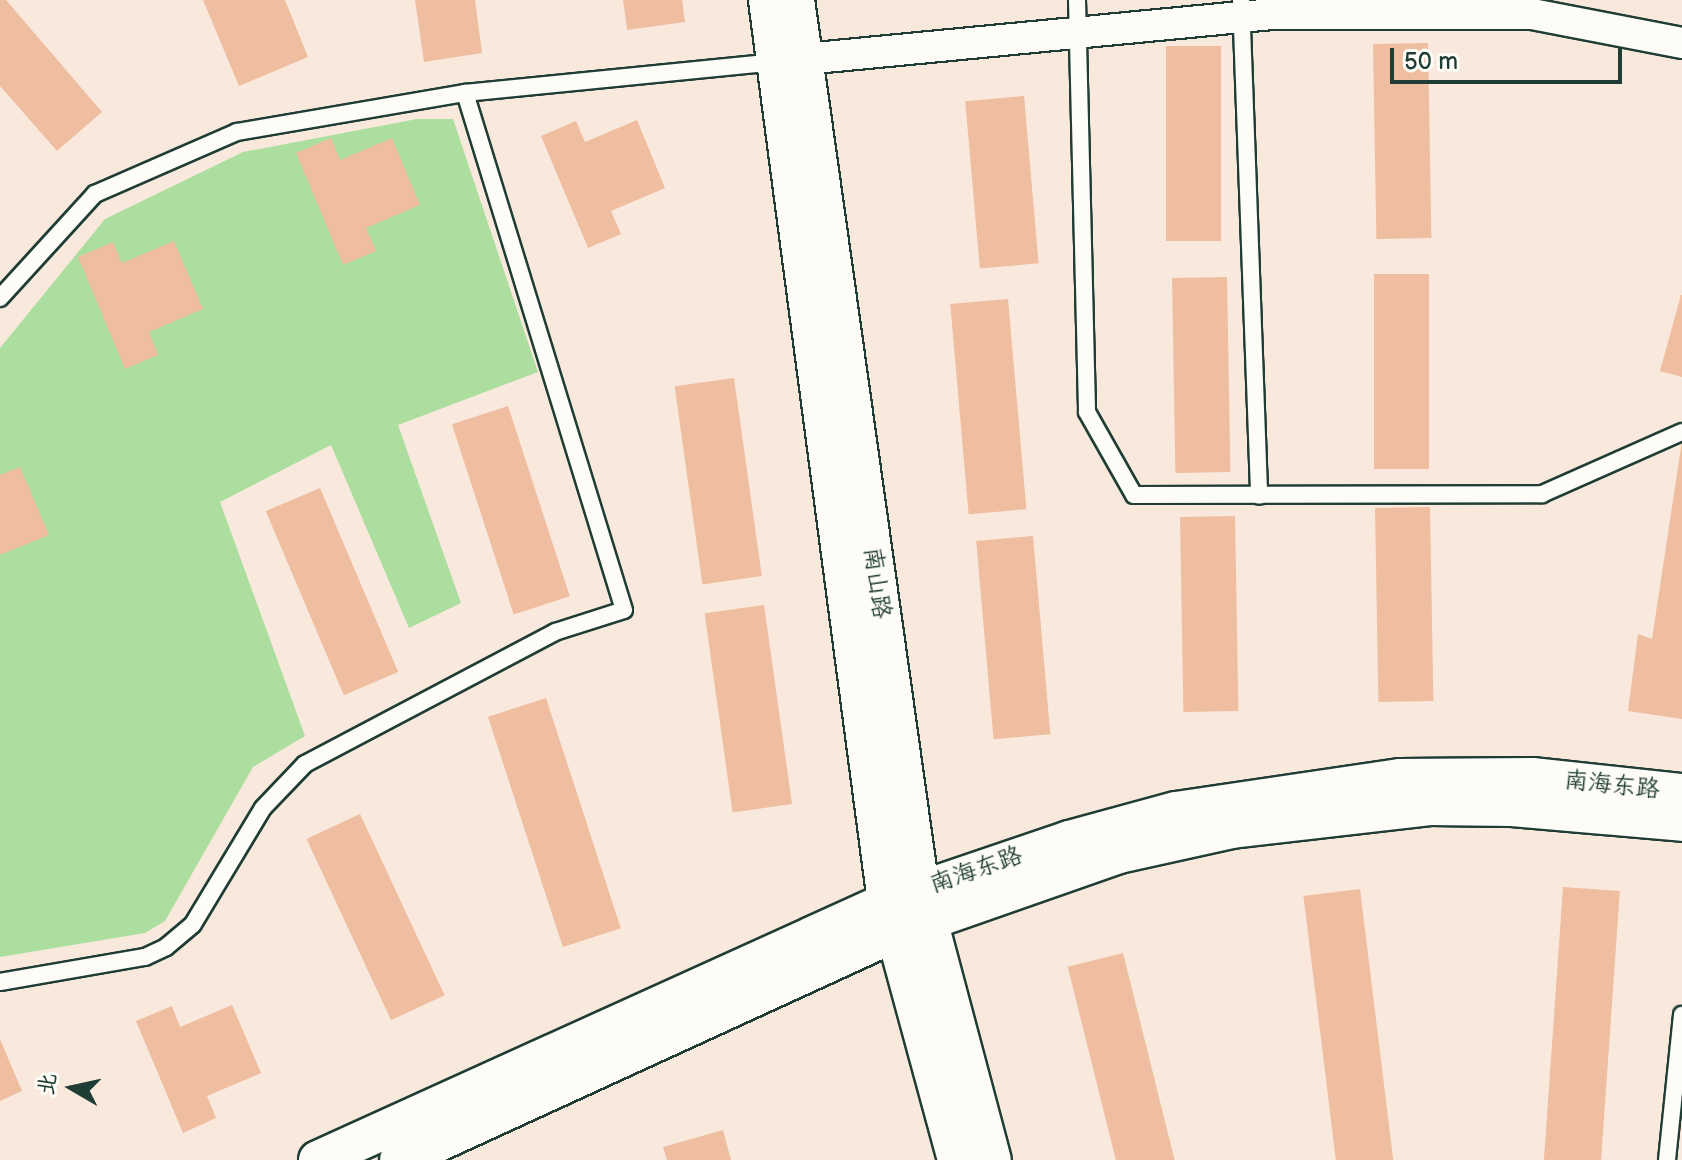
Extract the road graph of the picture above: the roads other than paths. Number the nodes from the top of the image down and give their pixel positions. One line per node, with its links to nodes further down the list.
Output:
1 (768, 0): 7 (street, 南山路)
2 (795, 0): 7 (street, 南山路)
3 (1077, 0): 5 (lane)
4 (1242, 8): 5 (street); 6 (street); 11 (lane)
5 (1078, 32): 7 (street); 11 (lane)
6 (1682, 43)
7 (791, 60): 8 (lane); 14 (street, 南山路)
8 (465, 93): 9 (lane); 15 (lane)
9 (0, 298)
10 (1682, 432): 11 (lane)
11 (1259, 496)
12 (1682, 793): 14 (street, 南海东路)
13 (1682, 822): 14 (street, 南海东路)
14 (908, 911): 18 (street, 南海东路); 19 (street, 南海东路); 21 (street, 南山路); 22 (street, 南山路)
15 (0, 982)
16 (1682, 1015): 23 (lane)
17 (443, 1131): 20 (lane)
18 (318, 1160)
19 (399, 1160)
20 (450, 1160)
21 (957, 1160)
22 (992, 1160)
23 (1667, 1160)

